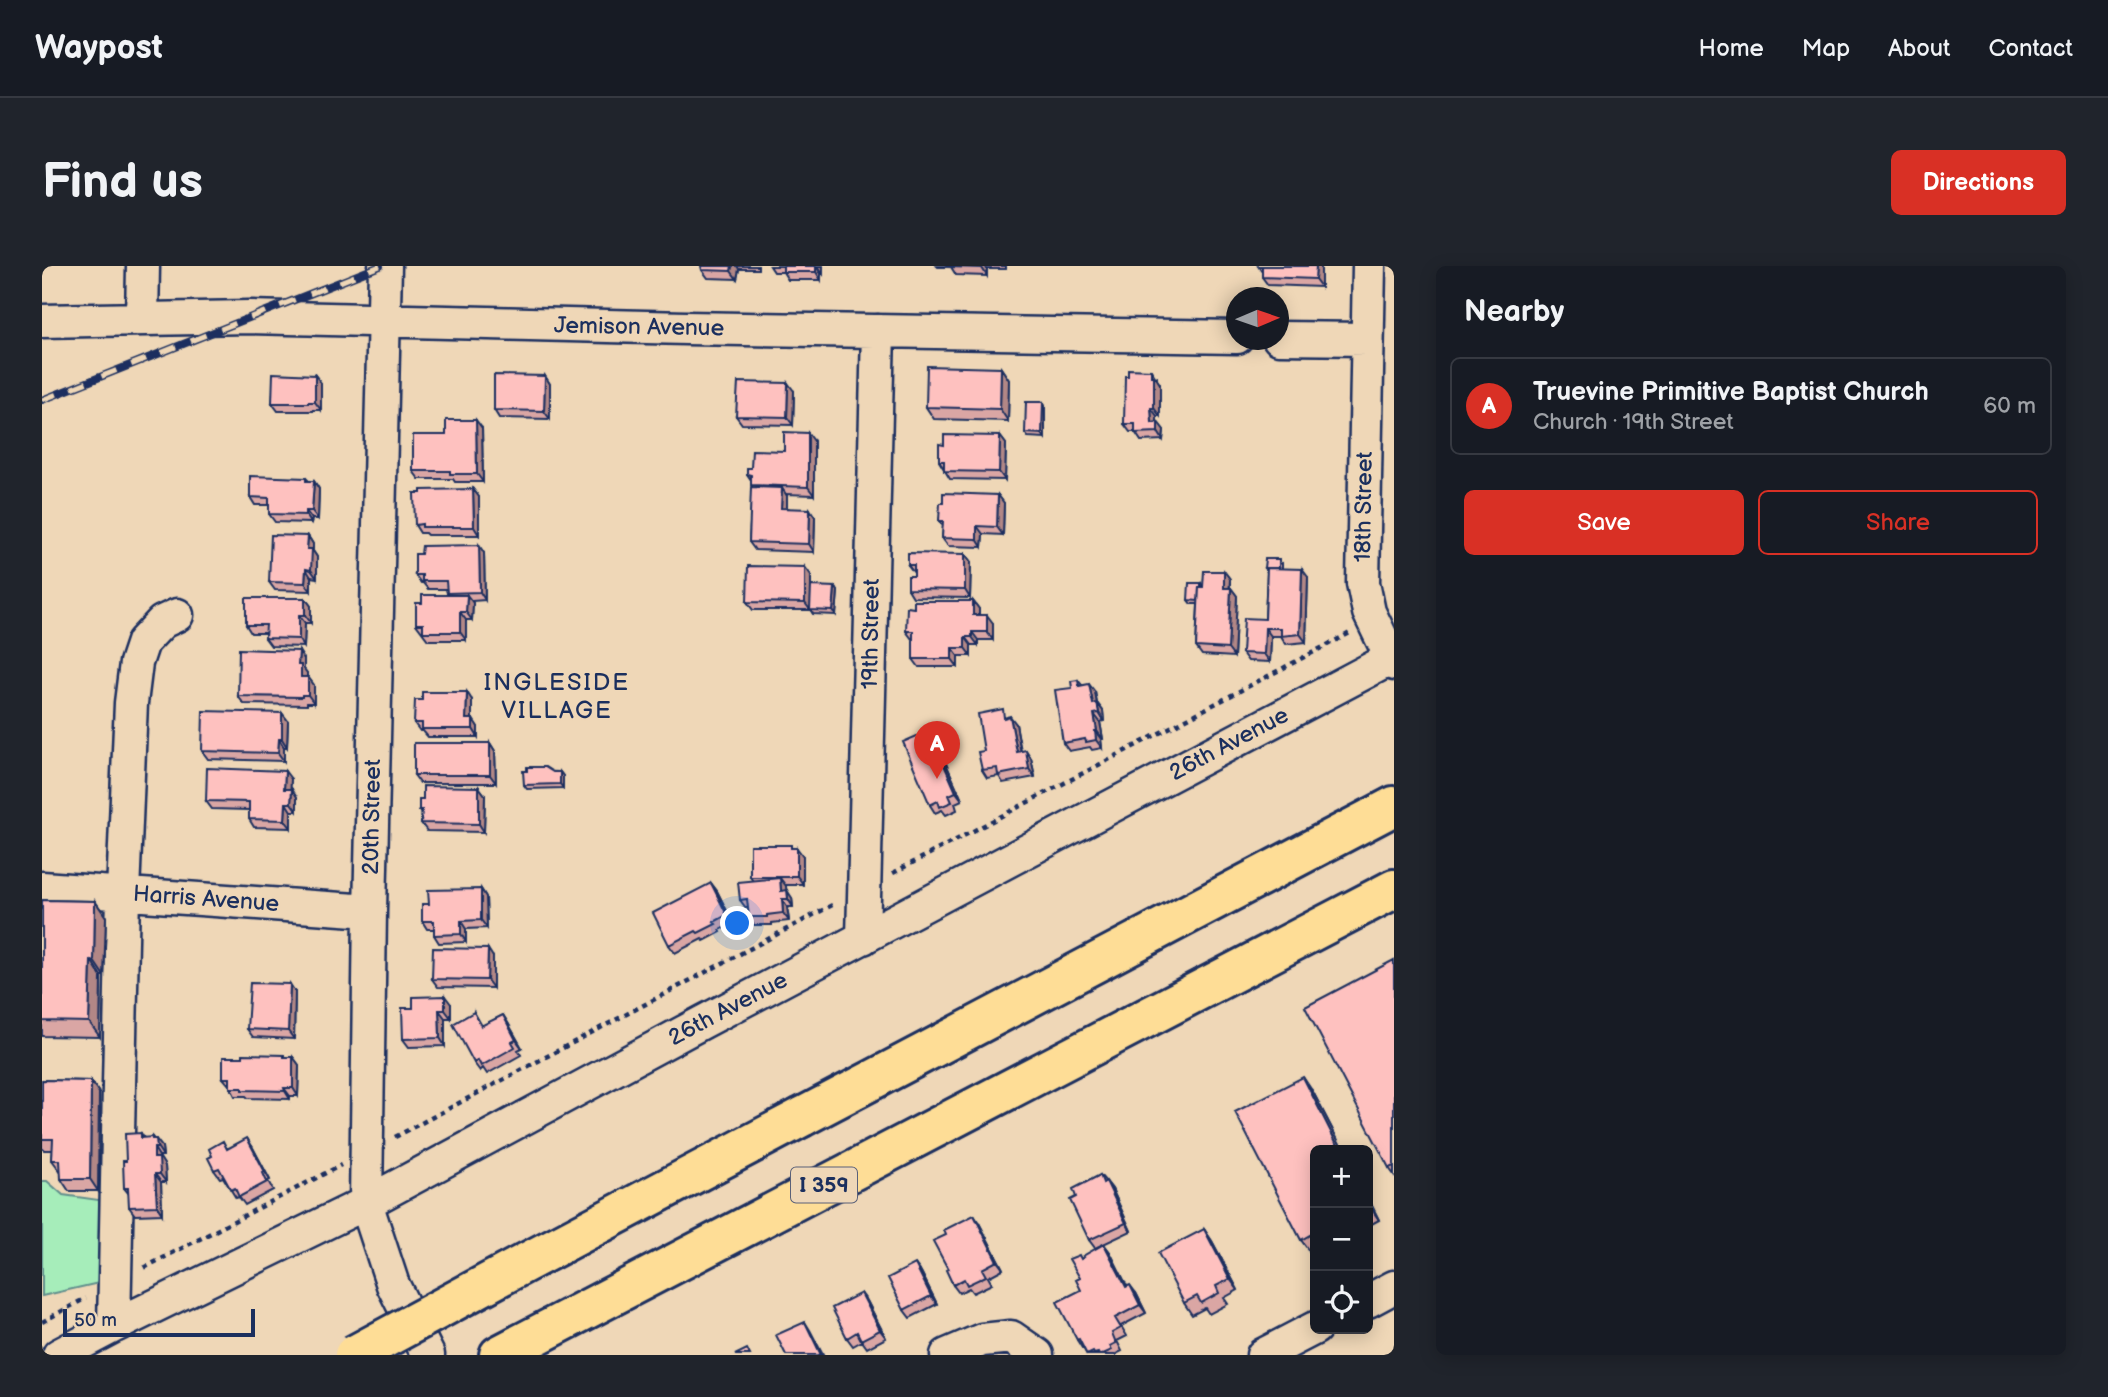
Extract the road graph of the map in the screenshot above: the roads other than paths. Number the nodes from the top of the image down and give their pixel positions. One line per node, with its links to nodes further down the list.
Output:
1 (143, 266): 4 (street)
2 (385, 266): 6 (street, 20th Street)
3 (1369, 266): 10 (street, 18th Street)
4 (142, 319): 5 (street, Jemison Avenue); 6 (street, Jemison Avenue)
5 (42, 321)
6 (385, 321): 7 (street, Jemison Avenue); 17 (street, 20th Street)
7 (878, 331): 8 (street, Jemison Avenue); 18 (street, 19th Street)
8 (1226, 337)
9 (1289, 338): 10 (street)
10 (1367, 340): 12 (street, 18th Street)
11 (177, 615): 16 (street)
12 (1393, 660): 18 (street, 26th Avenue)
13 (1394, 806): 25 (highway, bridge)
14 (42, 888): 16 (street, Harris Avenue)
15 (1394, 889): 27 (highway, I 359)
16 (123, 893): 17 (street, Harris Avenue); 22 (street)
17 (370, 911): 19 (street, 20th Street)
18 (863, 937): 19 (street, 26th Avenue)
19 (366, 1202): 22 (street, 26th Avenue); 26 (street, 20th Street)
20 (1394, 1287): 21 (street)
21 (1373, 1298)
22 (114, 1326): 24 (street, 26th Avenue)
23 (1310, 1331): 30 (street)
24 (59, 1355)
25 (355, 1355)
26 (428, 1355)
27 (499, 1355)
28 (947, 1355): 29 (street)
29 (1037, 1355)
30 (1264, 1355)

